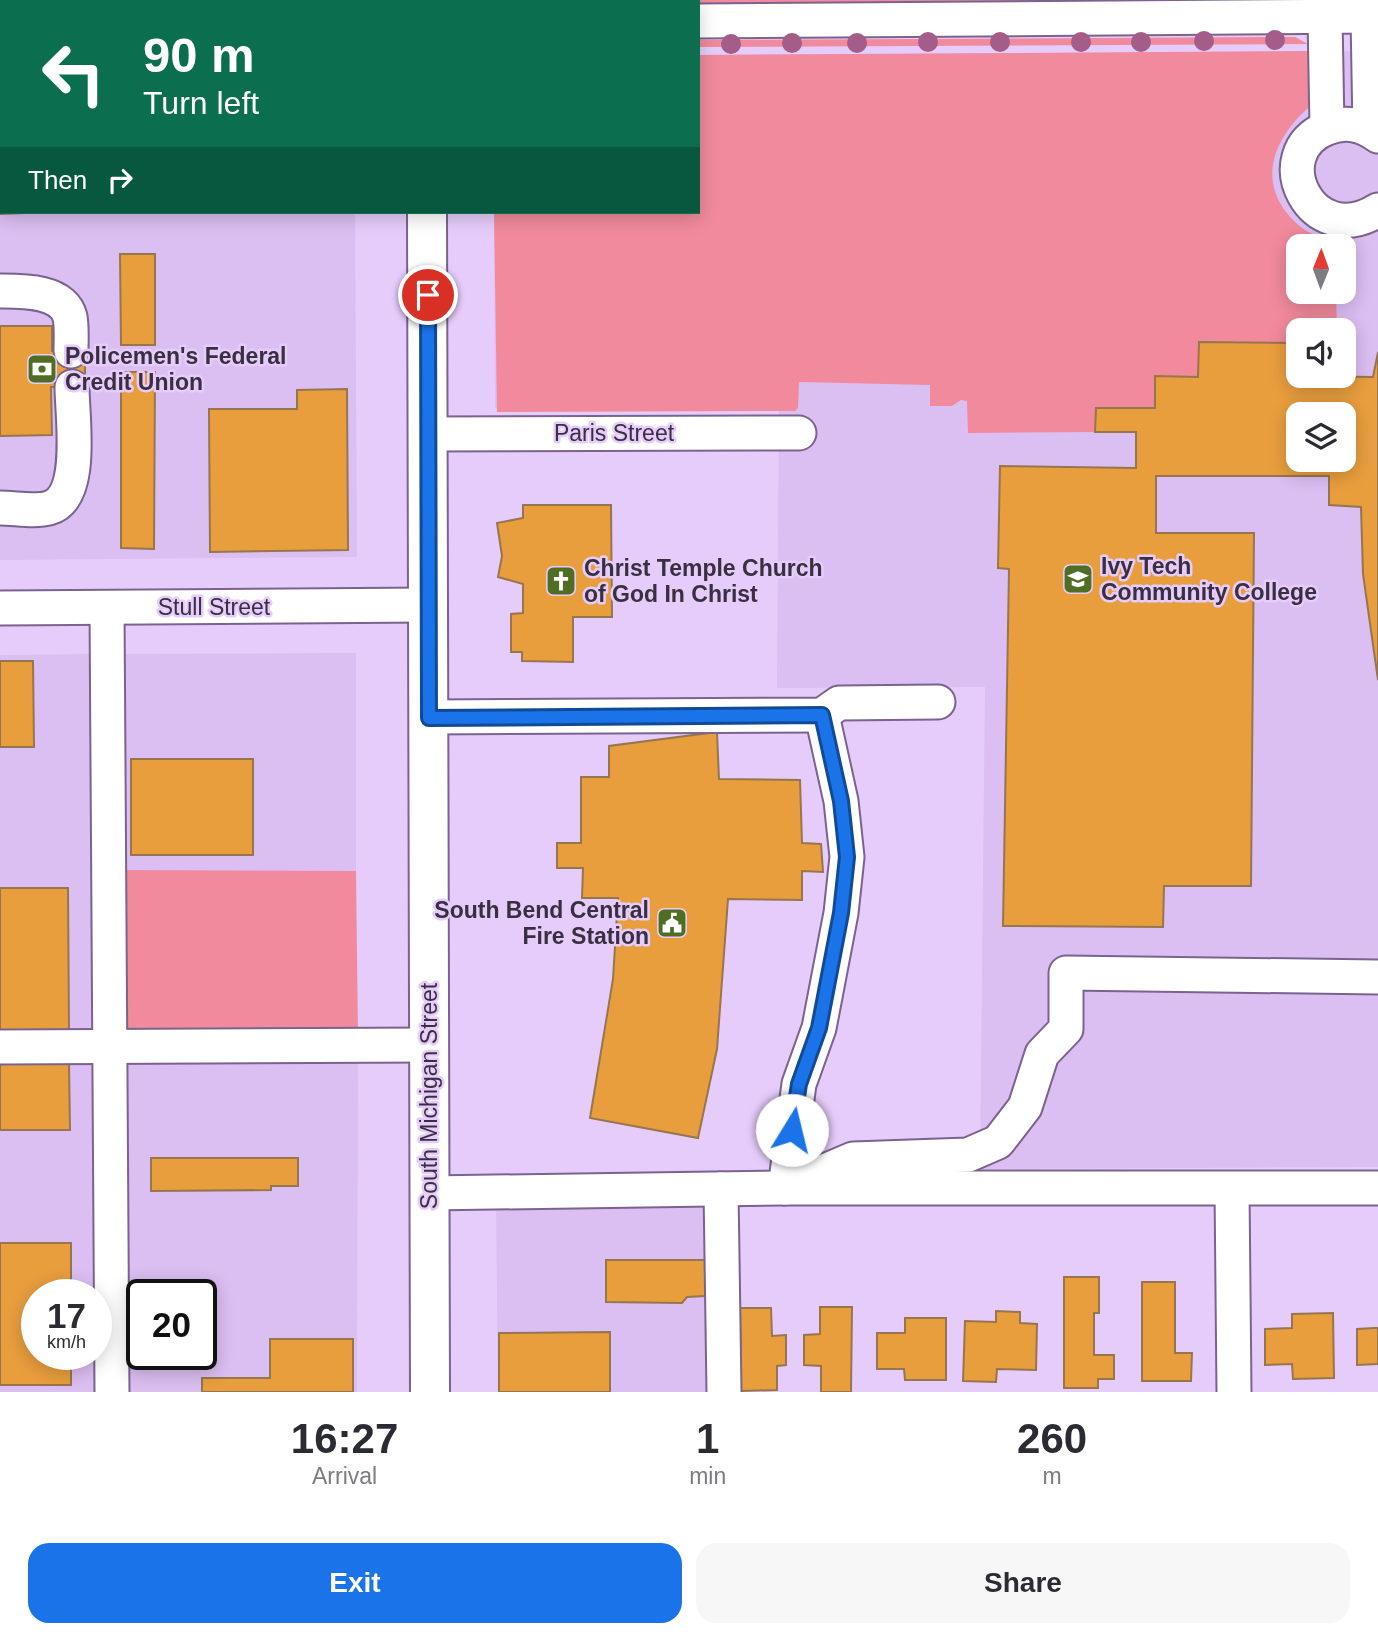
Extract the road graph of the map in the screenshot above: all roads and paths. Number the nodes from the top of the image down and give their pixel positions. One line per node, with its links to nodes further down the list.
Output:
1 (1329, 9): 2 (street); 3 (street); 4 (street)
2 (1369, 11): 5 (street)
3 (700, 21)
4 (1327, 128): 5 (street); 6 (street)
5 (1374, 132)
6 (1378, 210)
7 (427, 214): 12 (main road, South Michigan Street)
8 (0, 291): 9 (street)
9 (71, 351)
10 (72, 387): 13 (street)
11 (799, 433): 12 (street, Paris Street)
12 (429, 434): 14 (main road, South Michigan Street)
13 (0, 508)
14 (428, 606): 16 (street, Stull Street); 19 (main road, South Michigan Street)
15 (0, 608): 16 (street, Stull Street)
16 (107, 608): 22 (street)
17 (938, 702): 18 (street)
18 (822, 715): 19 (street); 24 (street)
19 (429, 718): 21 (main road, South Michigan Street)
20 (1378, 976): 24 (street)
21 (430, 1045): 22 (street); 28 (main road, South Michigan Street)
22 (109, 1046): 23 (street); 29 (street)
23 (0, 1047)
24 (785, 1188): 26 (street); 27 (street)
25 (1378, 1188): 27 (street)
26 (721, 1189): 28 (street); 31 (street)
27 (1232, 1189): 32 (street)
28 (429, 1193): 30 (main road, South Michigan Street)
29 (112, 1392)
30 (430, 1392)
31 (724, 1392)
32 (1234, 1392)

